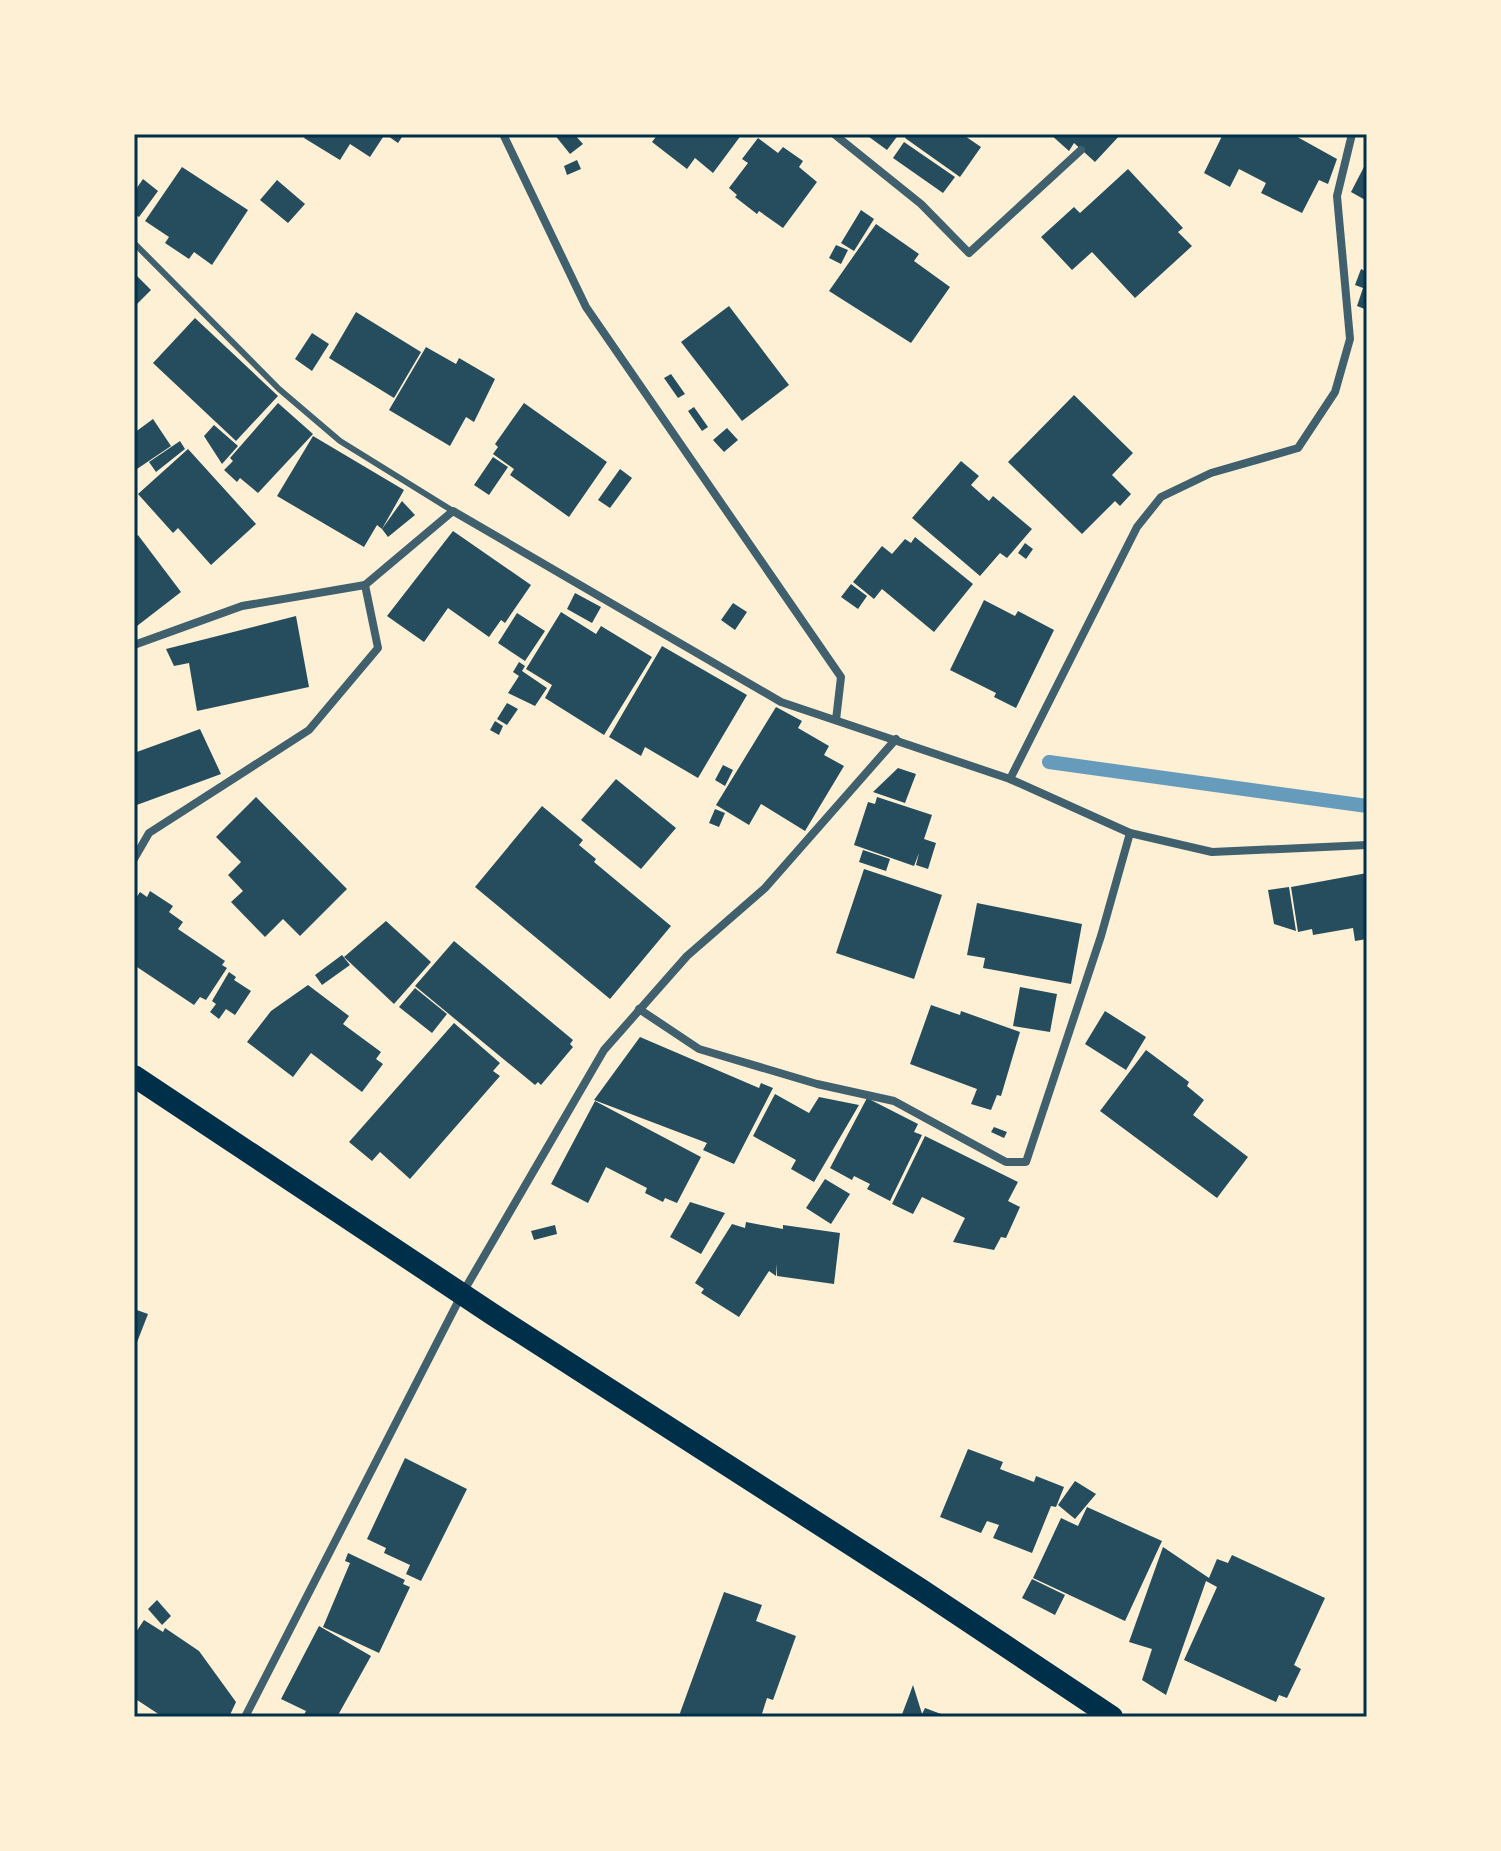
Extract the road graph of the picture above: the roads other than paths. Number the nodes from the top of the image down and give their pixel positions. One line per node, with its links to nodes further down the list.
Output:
1 (503, 134): 9 (street)
2 (834, 134): 4 (street)
3 (1352, 134): 11 (street)
4 (1081, 150)
5 (134, 243): 6 (lane)
6 (453, 511): 7 (street); 9 (street)
7 (365, 585): 8 (street); 14 (street)
8 (134, 645)
9 (836, 720): 10 (street)
10 (896, 739): 11 (street); 15 (street)
11 (1010, 779): 12 (street)
12 (1130, 833): 13 (street); 15 (street)
13 (1367, 845)
14 (134, 859)
15 (639, 1009): 17 (street)
16 (134, 1076): 17 (highway)
17 (462, 1294): 18 (street); 19 (highway)
18 (245, 1717)
19 (1112, 1717)

